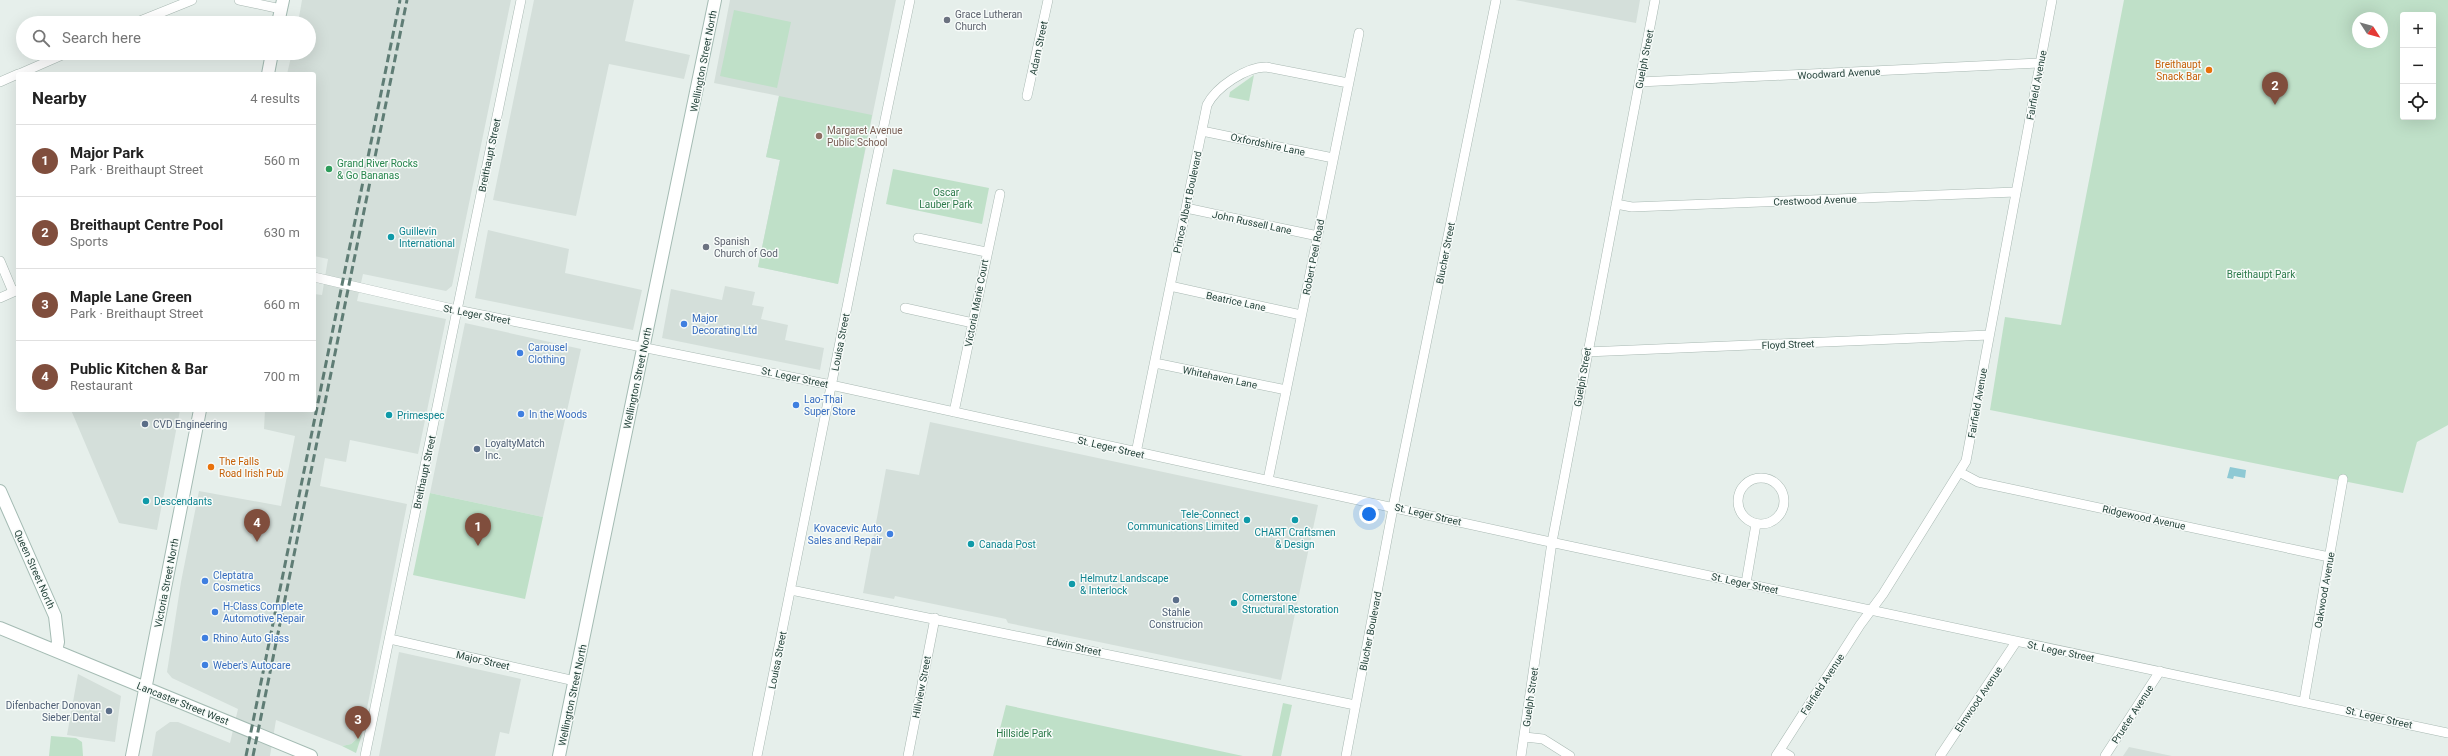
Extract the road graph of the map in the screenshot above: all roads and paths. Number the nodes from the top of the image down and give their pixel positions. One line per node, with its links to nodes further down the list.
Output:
1 (192, 0): 11 (street)
2 (239, 0): 10 (street)
3 (521, 0): 39 (street, Breithaupt Street)
4 (715, 0): 43 (street, Wellington Street North)
5 (910, 0): 46 (street, Louisa Street)
6 (1048, 0): 23 (street, Adam Street)
7 (1496, 0): 55 (street, Blucher Street)
8 (1655, 0): 21 (street, Guelph Street)
9 (2052, 0): 16 (street, Fairfield Avenue)
10 (282, 5): 12 (street)
11 (153, 16)
12 (280, 16)
13 (1358, 33): 22 (street, Robert Peel Road)
14 (51, 60): 17 (street)
15 (271, 60): 18 (street)
16 (2040, 63): 21 (street, Woodward Avenue); 26 (street, Fairfield Avenue)
17 (23, 72)
18 (268, 72)
19 (16, 75): 20 (street)
20 (0, 82)
21 (1639, 82): 28 (street, Guelph Street)
22 (1348, 83): 24 (street, Prince Albert Boulevard); 25 (street, Robert Peel Road)
23 (1027, 96)
24 (1202, 131): 25 (street, Oxfordshire Lane); 29 (street, Prince Albert Boulevard)
25 (1333, 158): 30 (street, Robert Peel Road)
26 (2016, 192): 28 (street, Crestwood Avenue); 42 (street, Fairfield Avenue)
27 (1000, 194): 32 (street, Victoria Marie Court)
28 (1616, 204): 44 (street, Guelph Street)
29 (1186, 208): 30 (street, John Russell Lane); 35 (street, Prince Albert Boulevard)
30 (1318, 236): 40 (street, Robert Peel Road)
31 (918, 238): 32 (street)
32 (986, 252): 41 (street, Victoria Marie Court)
33 (0, 261): 36 (street)
34 (316, 277): 39 (street, St. Leger Street)
35 (1170, 286): 40 (street, Beatrice Lane); 45 (street, Prince Albert Boulevard)
36 (16, 291): 37 (street)
37 (0, 298)
38 (905, 308): 41 (street)
39 (457, 310): 43 (street, St. Leger Street); 64 (street, Breithaupt Street)
40 (1301, 315): 47 (street, Robert Peel Road)
41 (973, 323): 49 (street, Victoria Marie Court)
42 (1989, 335): 44 (street, Floyd Street); 51 (street, Fairfield Avenue)
43 (644, 346): 46 (street, St. Leger Street); 68 (street, Wellington Street North)
44 (1586, 352): 57 (street, Guelph Street)
45 (1154, 362): 47 (street, Whitehaven Lane); 50 (street, Prince Albert Boulevard)
46 (831, 385): 49 (street, St. Leger Street); 60 (street, Louisa Street)
47 (1286, 390): 53 (street, Robert Peel Road)
48 (200, 412): 69 (street, Victoria Street North)
49 (954, 412): 50 (street, St. Leger Street)
50 (1136, 453): 53 (street, St. Leger Street)
51 (1961, 472): 58 (street, Ridgewood Avenue); 61 (street, Fairfield Avenue)
52 (2343, 479): 58 (street, Oakwood Avenue)
53 (1268, 480): 55 (street, St. Leger Street)
54 (0, 490): 66 (street, Queen Street North)
55 (1394, 506): 57 (street, St. Leger Street); 71 (street, Blucher Boulevard)
56 (1756, 524): 56 (street); 59 (street)
57 (1552, 542): 59 (street, St. Leger Street); 73 (street, Guelph Street)
58 (2329, 557): 70 (street, Oakwood Avenue)
59 (1746, 583): 61 (street, St. Leger Street)
60 (791, 590): 62 (street, Edwin Street); 79 (street, Louisa Street)
61 (1872, 609): 65 (street, St. Leger Street); 74 (street, Fairfield Avenue)
62 (935, 618): 71 (street, Edwin Street); 80 (street, Hillview Street)
63 (0, 628): 66 (street, Lancaster Street West)
64 (390, 640): 68 (street, Major Street); 77 (street, Breithaupt Street)
65 (2016, 642): 67 (street, St. Leger Street); 85 (street, Elmwood Avenue)
66 (56, 651): 69 (street, Lancaster Street West)
67 (2160, 672): 70 (street, St. Leger Street); 86 (street, Prueter Avenue)
68 (575, 681): 78 (street, Wellington Street North)
69 (146, 688): 75 (street, Victoria Street North); 76 (street, Lancaster Street West)
70 (2304, 701): 72 (street, St. Leger Street)
71 (1356, 705): 81 (street, Blucher Boulevard)
72 (2448, 733)
73 (1524, 737): 82 (street, Guelph Street); 83 (street)
74 (1778, 753): 84 (street)
75 (132, 756)
76 (311, 756)
77 (365, 756)
78 (559, 756)
79 (757, 756)
80 (908, 756)
81 (1346, 756)
82 (1521, 756)
83 (1570, 756)
84 (1790, 756)
85 (1940, 756)
86 (2105, 756)

